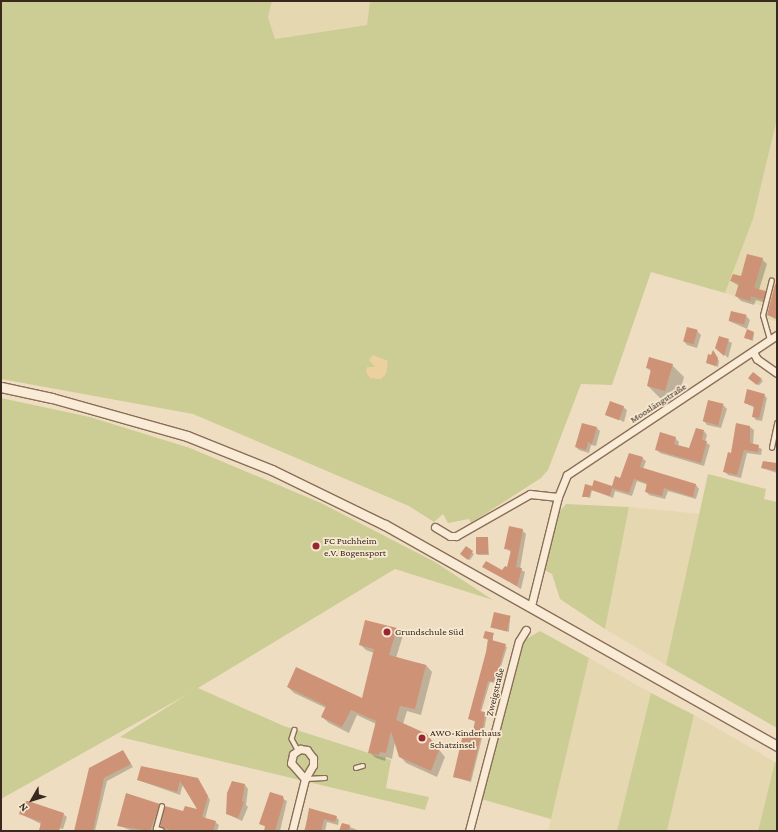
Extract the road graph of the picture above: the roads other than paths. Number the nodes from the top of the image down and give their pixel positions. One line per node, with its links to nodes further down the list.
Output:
1 (772, 281): 3 (lane)
2 (777, 335): 3 (street, Mooslängstraße)
3 (770, 340): 4 (street, Mooslängstraße)
4 (753, 352): 5 (street); 9 (street, Mooslängstraße)
5 (777, 373)
6 (1, 387): 11 (street)
7 (777, 424): 8 (lane)
8 (772, 448)
9 (558, 496): 10 (street); 11 (street, Mooslängstraße)
10 (435, 527)
11 (531, 606): 14 (street)
12 (526, 630): 23 (street, Zweigstraße)
13 (295, 730): 15 (lane)
14 (777, 746)
15 (298, 750): 19 (street); 19 (street)
16 (363, 766): 17 (lane)
17 (356, 768)
18 (325, 778): 19 (lane)
19 (305, 779): 22 (street)
20 (162, 807): 21 (lane)
21 (162, 831)
22 (292, 831)
23 (469, 831)

